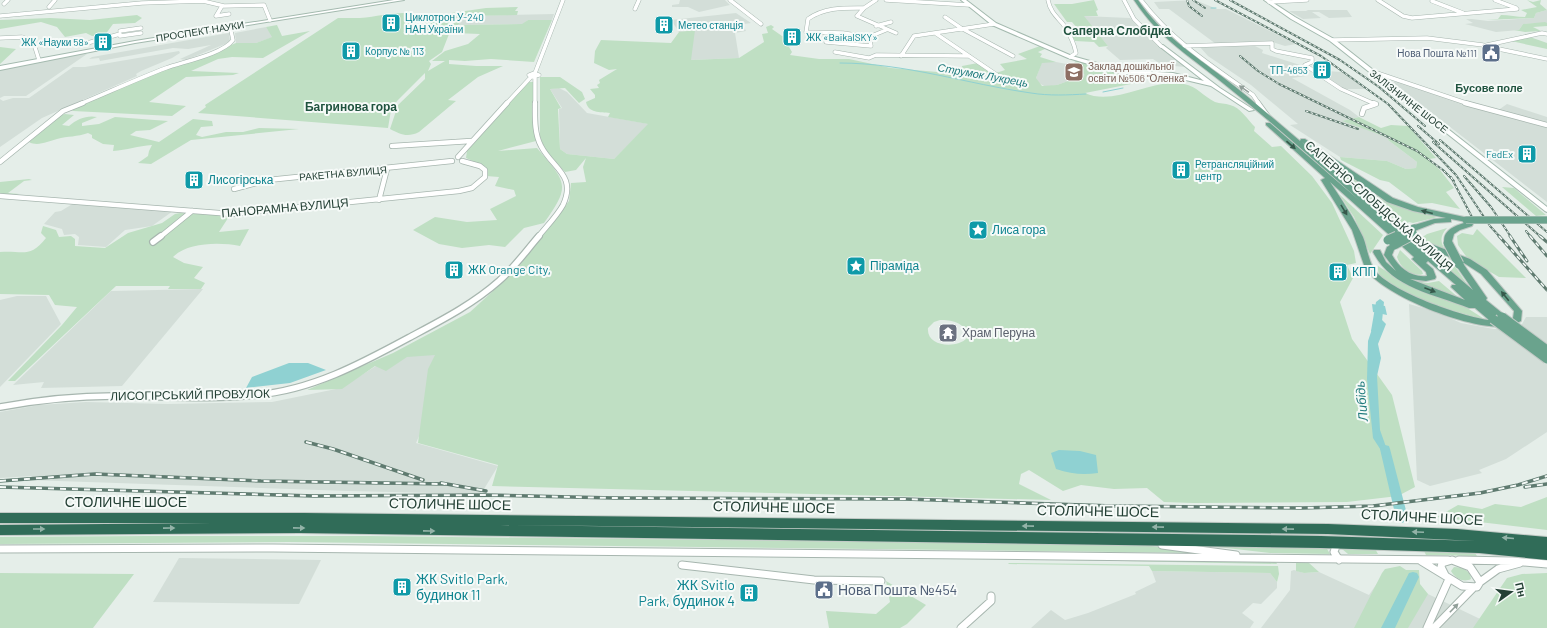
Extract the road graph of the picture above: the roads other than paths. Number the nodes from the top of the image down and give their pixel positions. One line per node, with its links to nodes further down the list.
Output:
1 (8, 0): 22 (street)
2 (55, 0): 25 (street)
3 (203, 0): 24 (street); 30 (street)
4 (402, 0): 32 (street, ПРОСПЕКТ НАУКИ)
5 (563, 0): 65 (street)
6 (639, 0): 27 (street)
7 (730, 0): 34 (street)
8 (876, 0): 26 (street)
9 (886, 0): 23 (street)
10 (963, 0): 23 (street)
11 (1048, 0): 59 (street)
12 (1124, 0): 50 (street, САПЕРНО-СЛОБІДСЬКА ВУЛИЦЯ)
13 (1130, 0): 50 (main road, САПЕРНО-СЛОБІДСЬКА ВУЛИЦЯ)
14 (1136, 0): 72 (main road, САПЕРНО-СЛОБІДСЬКА ВУЛИЦЯ)
15 (1141, 0): 53 (street, САПЕРНО-СЛОБІДСЬКА ВУЛИЦЯ)
16 (1307, 0): 20 (street)
17 (1378, 0): 29 (street)
18 (1437, 0): 21 (street)
19 (1495, 0): 29 (street)
20 (1268, 1): 48 (street, ЗАЛІЗНИЧНЕ ШОСЕ)
21 (1432, 1): 29 (street)
22 (4, 4)
23 (969, 5): 35 (street)
24 (222, 6): 28 (street); 32 (street)
25 (48, 7)
26 (864, 8): 37 (street); 46 (street)
27 (635, 9)
28 (229, 14)
29 (1465, 14)
30 (0, 16)
31 (945, 17): 39 (street)
32 (270, 20): 36 (street, ПРОСПЕКТ НАУКИ)
33 (891, 22): 37 (street)
34 (761, 24)
35 (994, 24): 39 (street); 59 (street)
36 (230, 26): 52 (street, ПРОСПЕКТ НАУКИ); 78 (street)
37 (876, 26): 40 (street)
38 (141, 28): 41 (street)
39 (961, 28): 44 (street); 58 (street)
40 (886, 30): 43 (street); 46 (street)
41 (120, 32): 42 (street); 51 (street); 52 (street)
42 (141, 33)
43 (896, 33)
44 (935, 33): 56 (street); 57 (street)
45 (1547, 34): 54 (street)
46 (869, 37): 49 (street)
47 (0, 38): 60 (street)
48 (1332, 40): 54 (street); 63 (street, ЗАЛІЗНИЧНЕ ШОСЕ)
49 (826, 42)
50 (1162, 43): 69 (street, САПЕРНО-СЛОБІДСЬКА ВУЛИЦЯ); 70 (main road, САПЕРНО-СЛОБІДСЬКА ВУЛИЦЯ)
51 (80, 45)
52 (120, 45): 60 (street, ПРОСПЕКТ НАУКИ)
53 (1184, 46): 71 (street); 72 (street, САПЕРНО-СЛОБІДСЬКА ВУЛИЦЯ, one-way to 53)
54 (1488, 46): 61 (street)
55 (835, 52): 56 (street)
56 (901, 56): 57 (street)
57 (969, 56): 64 (street)
58 (1013, 56)
59 (1070, 57): 69 (street)
60 (39, 60): 62 (street, ПРОСПЕКТ НАУКИ)
61 (1547, 60)
62 (0, 68)
63 (1371, 71): 66 (street); 68 (street, ЗАЛІЗНИЧНЕ ШОСЕ)
64 (997, 75)
65 (534, 77): 67 (street); 67 (street); 98 (street, ЛИСОГІРСЬКИЙ ПРОВУЛОК)
66 (1399, 80): 68 (street); 74 (street)
67 (527, 81): 75 (street)
68 (1384, 81): 84 (street, ЗАЛІЗНИЧНЕ ШОСЕ)
69 (1213, 85): 70 (street, САПЕРНО-СЛОБІДСЬКА ВУЛИЦЯ)
70 (1252, 110): 80 (main road, САПЕРНО-СЛОБІДСЬКА ВУЛИЦЯ, one-way to 80)
71 (1362, 114)
72 (1270, 118): 73 (main road, САПЕРНО-СЛОБІДСЬКА ВУЛИЦЯ)
73 (1278, 125): 87 (main road, one-way to 73); 89 (main road, САПЕРНО-СЛОБІДСЬКА ВУЛИЦЯ)
74 (1547, 125)
75 (471, 141): 76 (street); 77 (street)
76 (392, 146)
77 (460, 159): 79 (street, РАКЕТНА ВУЛИЦЯ); 83 (street, ПАНОРАМНА ВУЛИЦЯ)
78 (0, 162)
79 (387, 169): 81 (street, РАКЕТНА ВУЛИЦЯ); 83 (street)
80 (1321, 172): 89 (main road, САПЕРНО-СЛОБІДСЬКА ВУЛИЦЯ); 94 (main road, one-way to 94)
81 (234, 189)
82 (0, 196): 85 (street, ПАНОРАМНА ВУЛИЦЯ)
83 (379, 200): 85 (street, ПАНОРАМНА ВУЛИЦЯ)
84 (1547, 210)
85 (192, 211): 90 (street)
86 (1547, 220): 87 (main road, bridge)
87 (1467, 222): 88 (main road); 91 (main road, bridge); 95 (main road, bridge)
88 (1547, 224)
89 (1388, 226): 91 (main road); 94 (main road, one-way to 89); 95 (main road, САПЕРНО-СЛОБІДСЬКА ВУЛИЦЯ)
90 (152, 242)
91 (1391, 242): 92 (main road)
92 (1377, 252): 93 (main road); 94 (main road)
93 (1383, 263): 94 (main road); 95 (main road, one-way to 95)
94 (1370, 264)
95 (1494, 316): 96 (main road, bridge); 97 (main road, bridge)
96 (1547, 350)
97 (1547, 359)
98 (0, 407)
99 (0, 518): 103 (highway, СТОЛИЧНЕ ШОСЕ, one-way to 99)
100 (0, 530): 101 (highway, СТОЛИЧНЕ ШОСЕ, one-way to 101)
101 (1128, 540): 102 (highway, СТОЛИЧНЕ ШОСЕ); 106 (street)
102 (1343, 543): 105 (highway, СТОЛИЧНЕ ШОСЕ); 107 (street)
103 (1547, 543)
104 (0, 549): 106 (street)
105 (1547, 554)
106 (1261, 558): 107 (street)
107 (1339, 560): 108 (street)
108 (1415, 560): 109 (street); 113 (street)
109 (1452, 560): 110 (street); 113 (street); 115 (street)
110 (1529, 562): 111 (street); 115 (street)
111 (1547, 564)
112 (682, 565): 114 (street)
113 (1447, 577): 116 (street); 119 (street)
114 (881, 580)
115 (1480, 582): 116 (street)
116 (1473, 588): 120 (street, one-way to 116)
117 (992, 596): 118 (street)
118 (961, 628)
119 (1427, 628)
120 (1434, 628)

